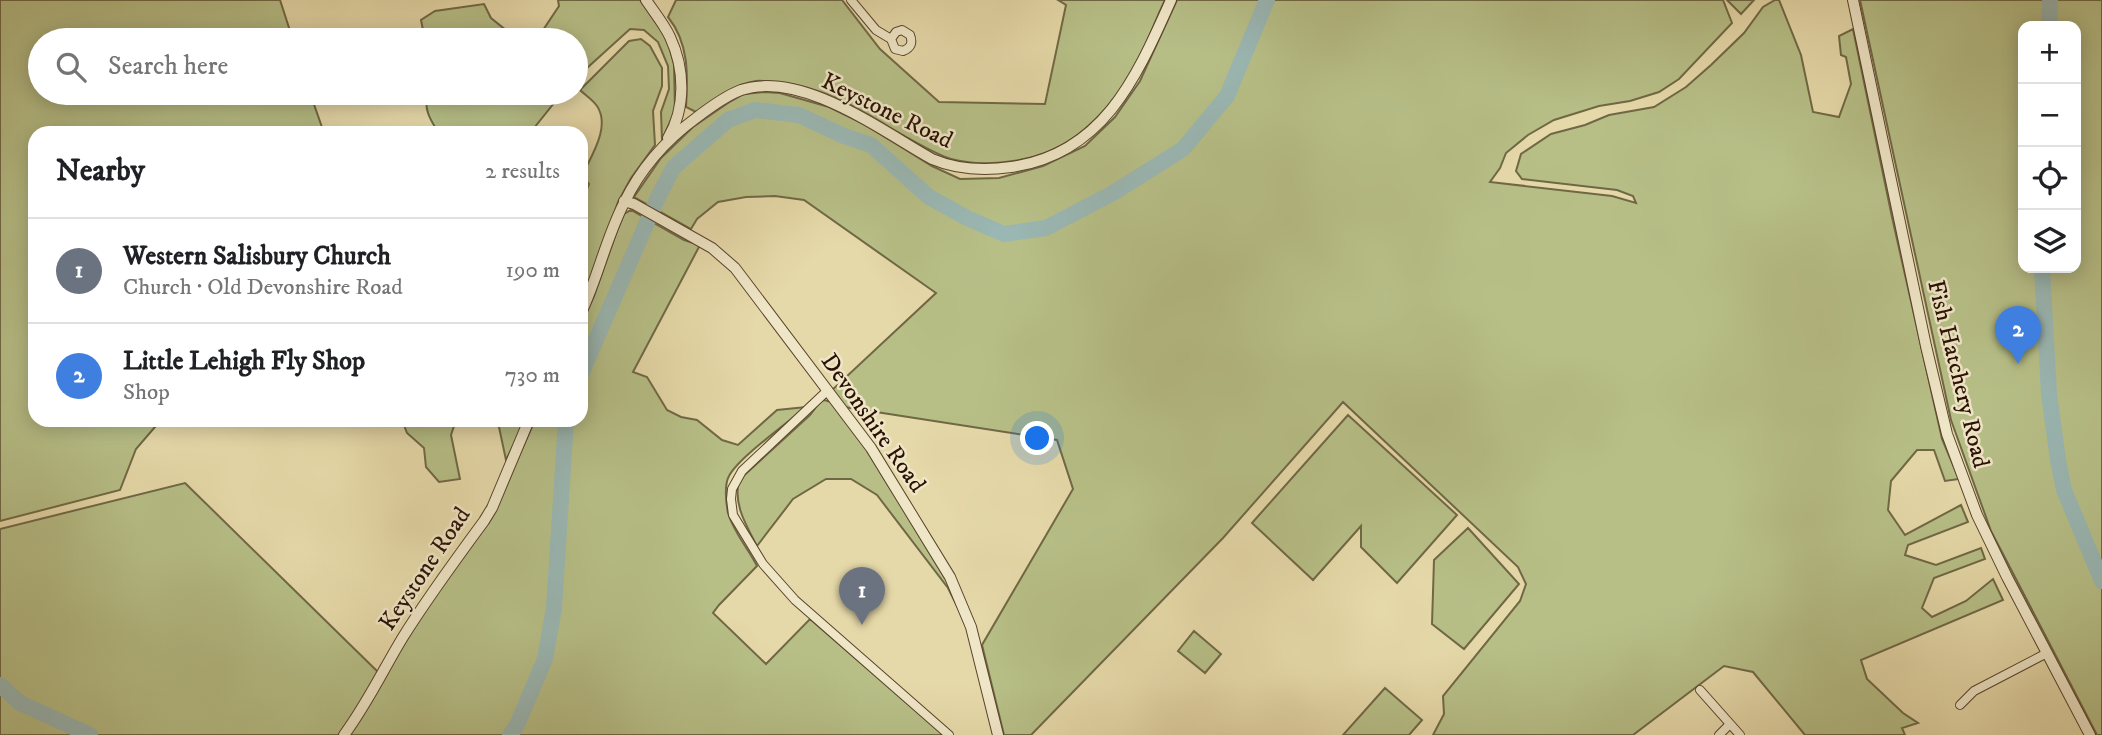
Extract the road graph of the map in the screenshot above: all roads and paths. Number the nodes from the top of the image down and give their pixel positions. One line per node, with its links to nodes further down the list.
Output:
1 (646, 0): 6 (street)
2 (850, 0): 5 (street)
3 (1171, 0): 6 (street, Keystone Road)
4 (1853, 0): 11 (street, Fish Hatchery Road)
5 (891, 39)
6 (660, 150): 7 (street, Keystone Road)
7 (629, 202): 8 (street, Keystone Road); 9 (street, Devonshire Road)
8 (588, 297)
9 (828, 390): 16 (street); 17 (street, Devonshire Road)
10 (526, 427): 15 (street, Keystone Road)
11 (2047, 653): 13 (street); 20 (street, Fish Hatchery Road)
12 (1700, 690): 14 (street)
13 (1960, 705)
14 (1730, 724): 18 (street); 19 (street)
15 (344, 735)
16 (949, 735)
17 (998, 735)
18 (1718, 735)
19 (1740, 735)
20 (2090, 735)

